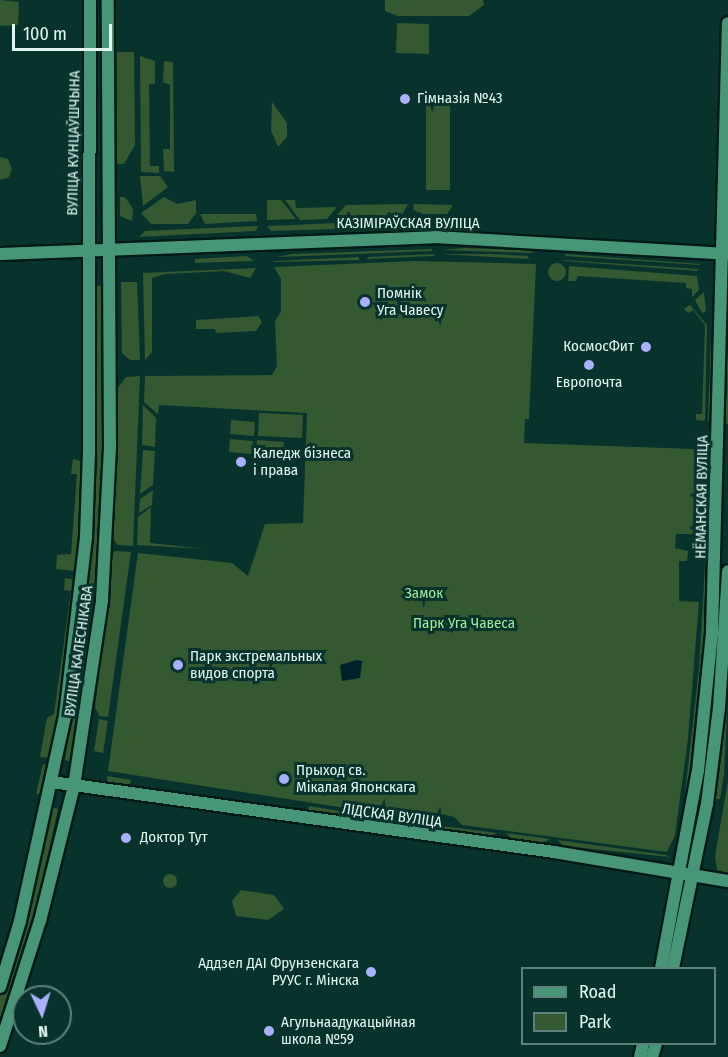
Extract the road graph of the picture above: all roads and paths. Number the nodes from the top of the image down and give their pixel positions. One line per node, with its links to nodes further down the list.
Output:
1 (90, 0): 5 (main road, ВУЛІЦА КУНЦАЎШЧЫНА)
2 (108, 0): 4 (main road)
3 (728, 23): 7 (main road, НЁМАНСКАЯ ВУЛІЦА)
4 (110, 250): 5 (main road, КАЗІМІРАЎСКАЯ ВУЛІЦА); 7 (main road, КАЗІМІРАЎСКАЯ ВУЛІЦА); 11 (main road, ВУЛІЦА КАЛЕСНІКАВА)
5 (88, 251): 6 (main road, КАЗІМІРАЎСКАЯ ВУЛІЦА); 10 (main road, ВУЛІЦА КАЛЕСНІКАВА)
6 (0, 254)
7 (725, 254): 8 (main road, НЁМАНСКАЯ ВУЛІЦА)
8 (723, 448): 12 (main road, НЁМАНСКАЯ ВУЛІЦА)
9 (728, 571): 13 (main road, НЁМАНСКАЯ ВУЛІЦА)
10 (52, 782): 11 (main road, ЛІДСКАЯ ВУЛІЦА); 17 (main road, ВУЛІЦА КАЛЕСНІКАВА)
11 (74, 786): 12 (main road, ЛІДСКАЯ ВУЛІЦА); 18 (main road, ВУЛІЦА КАЛЕСНІКАВА)
12 (681, 872): 13 (main road, ЛІДСКАЯ ВУЛІЦА); 15 (main road, НЁМАНСКАЯ ВУЛІЦА)
13 (695, 874): 14 (main road, ЛІДСКАЯ ВУЛІЦА); 16 (main road, НЁМАНСКАЯ ВУЛІЦА)
14 (728, 881)
15 (661, 967)
16 (673, 967)
17 (0, 987)
18 (0, 1046)

